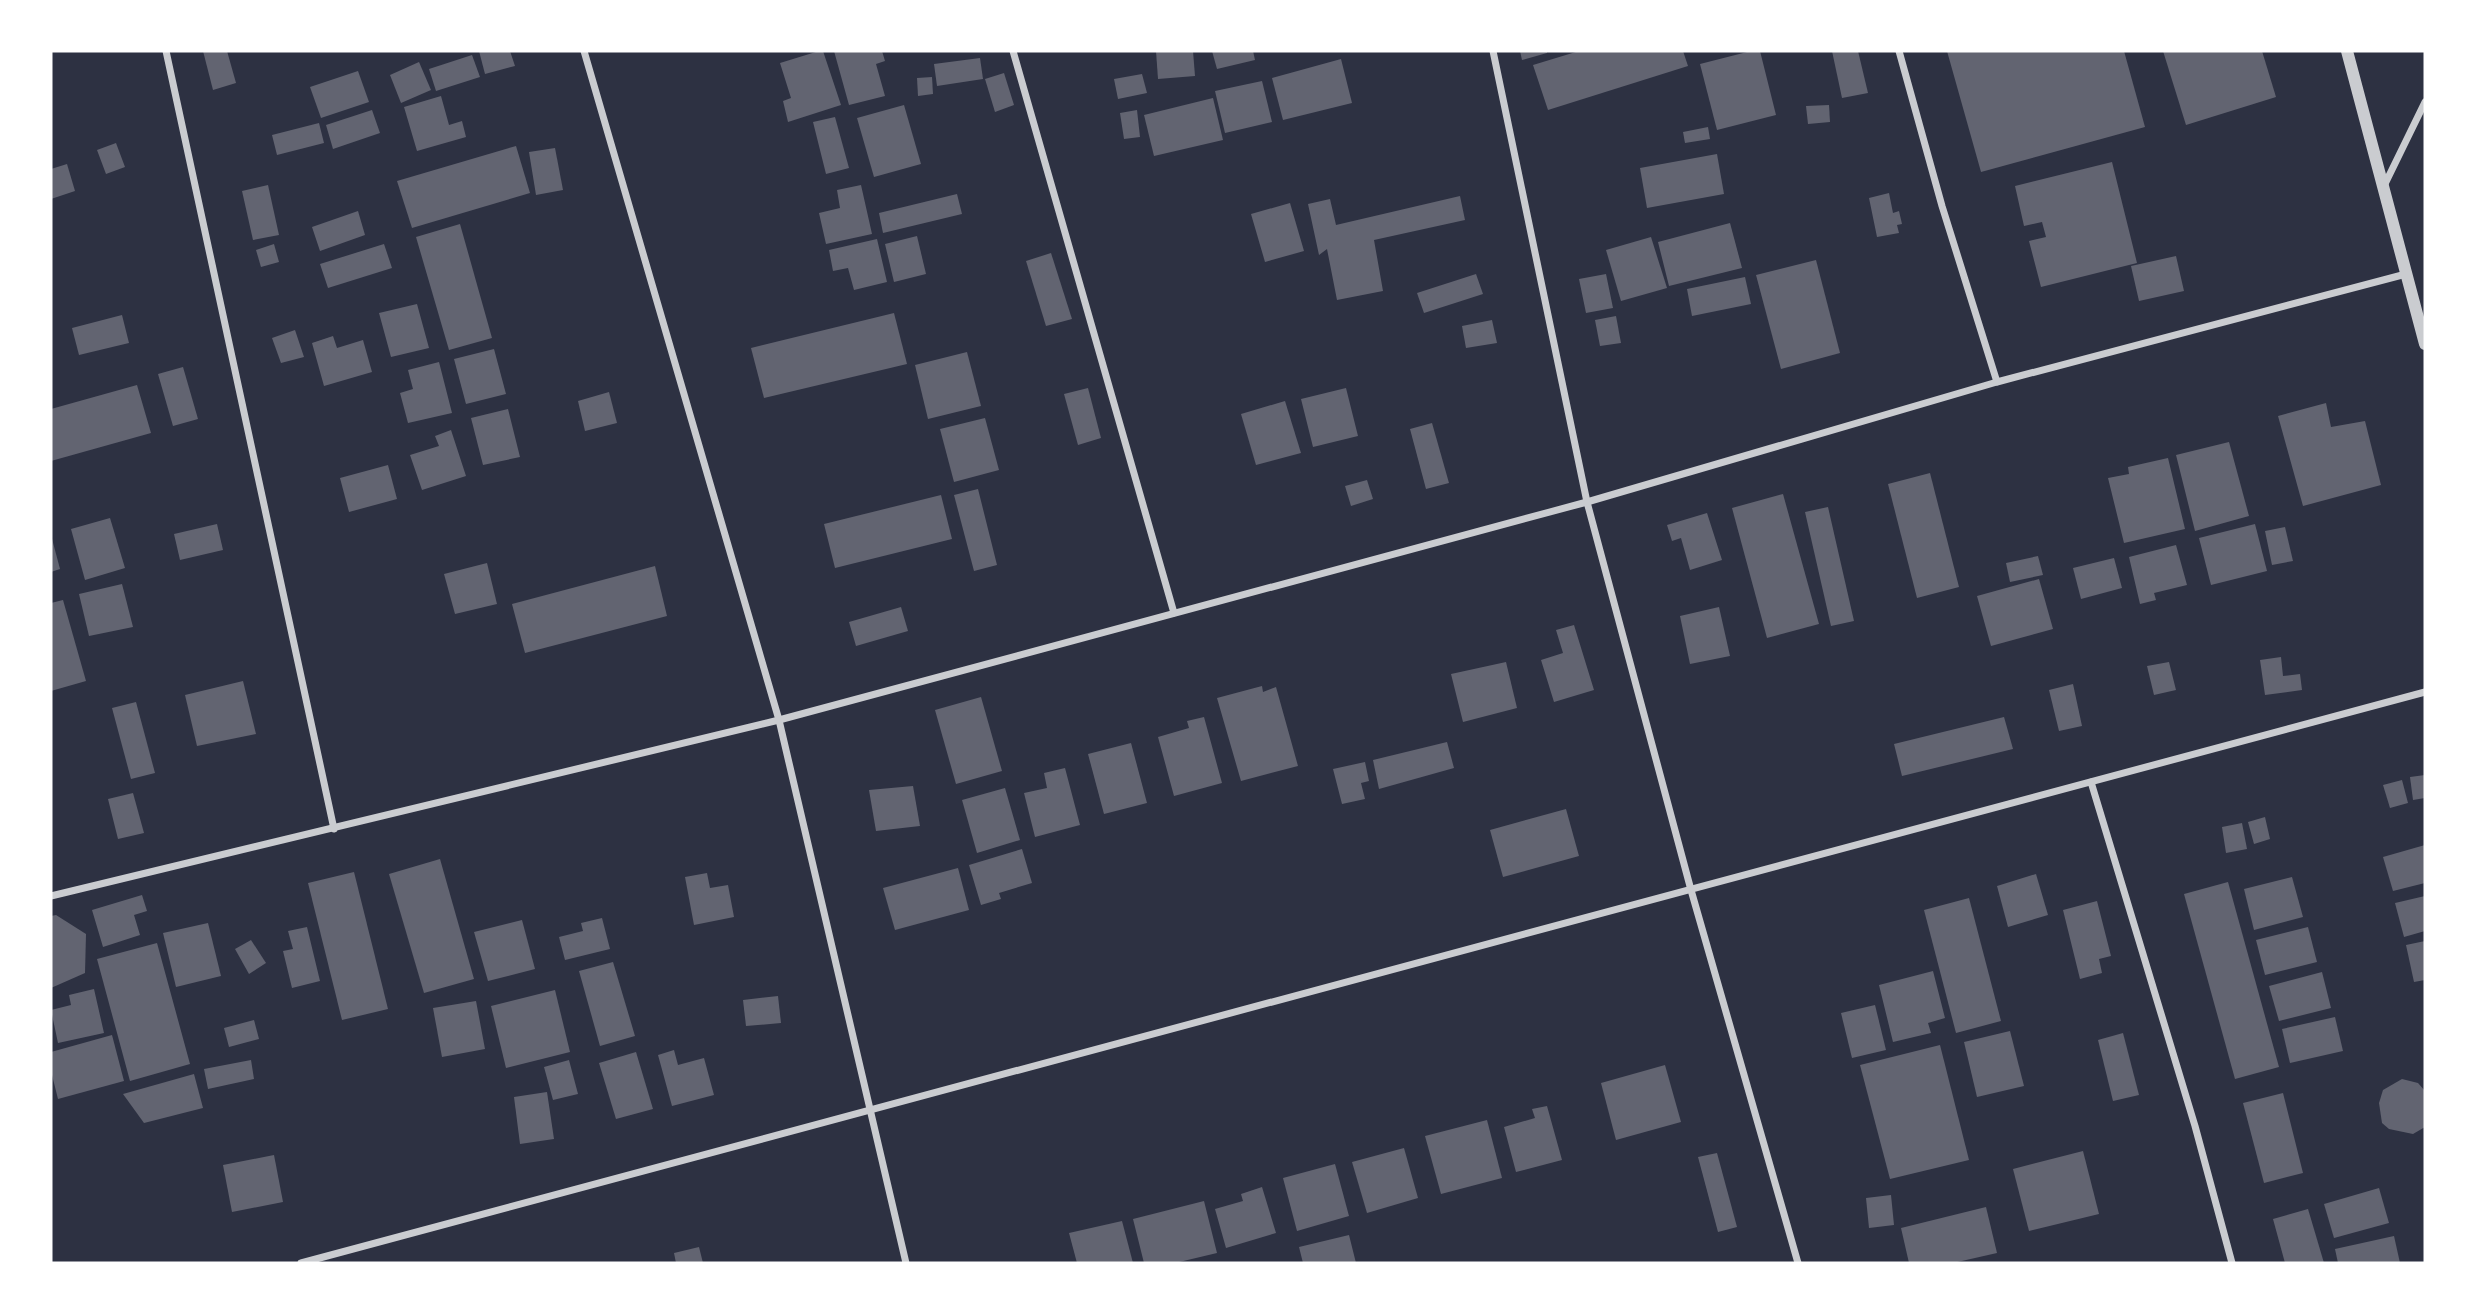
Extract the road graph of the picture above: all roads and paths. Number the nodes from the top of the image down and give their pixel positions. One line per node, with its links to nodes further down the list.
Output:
1 (166, 51): 17 (street)
2 (584, 51): 15 (street)
3 (1013, 51): 13 (street)
4 (1493, 51): 12 (street)
5 (1899, 51): 11 (street)
6 (2347, 51): 8 (street)
7 (2425, 102): 8 (street)
8 (2383, 188): 9 (street)
9 (2406, 274): 10 (street); 11 (street)
10 (2425, 344)
11 (1997, 382): 12 (street)
12 (1587, 502): 13 (street); 18 (street)
13 (1174, 613): 15 (street)
14 (2425, 692): 16 (street)
15 (779, 720): 17 (street); 20 (street)
16 (2091, 782): 18 (street); 24 (street)
17 (334, 829): 19 (street)
18 (1691, 890): 20 (street); 23 (street)
19 (51, 897)
20 (869, 1110): 21 (street); 22 (street)
21 (301, 1263)
22 (906, 1263)
23 (1798, 1263)
24 (2232, 1263)

